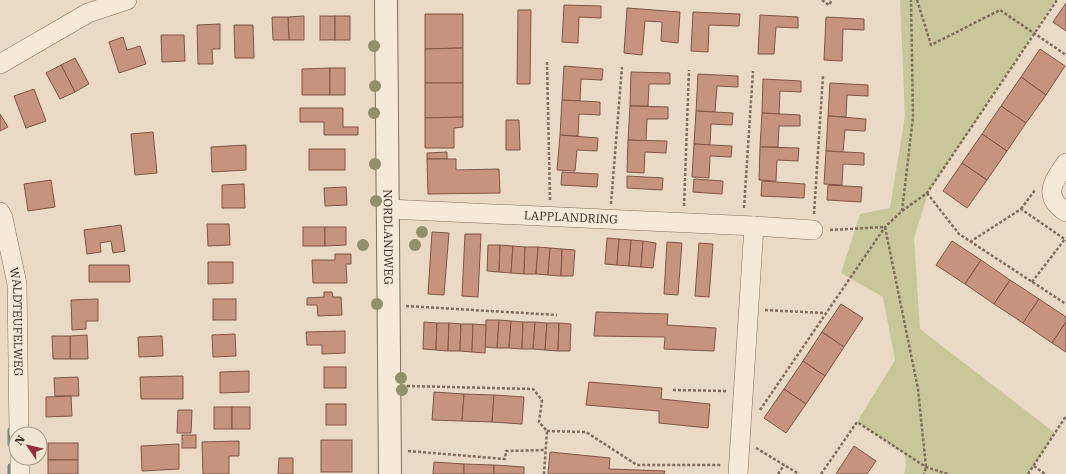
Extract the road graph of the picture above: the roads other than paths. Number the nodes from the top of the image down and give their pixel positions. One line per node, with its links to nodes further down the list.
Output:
1 (127, 0): 3 (street)
2 (386, 0): 5 (street, NORDLANDWEG)
3 (0, 64)
4 (1066, 163): 7 (street)
5 (388, 209): 8 (street, LAPPLANDRING); 12 (street, NORDLANDWEG)
6 (0, 212): 10 (street, WALDTEUFELWEG)
7 (1066, 212)
8 (748, 226): 9 (street, LAPPLANDRING); 11 (street)
9 (813, 230)
10 (20, 426)
11 (738, 470)
12 (390, 474)

